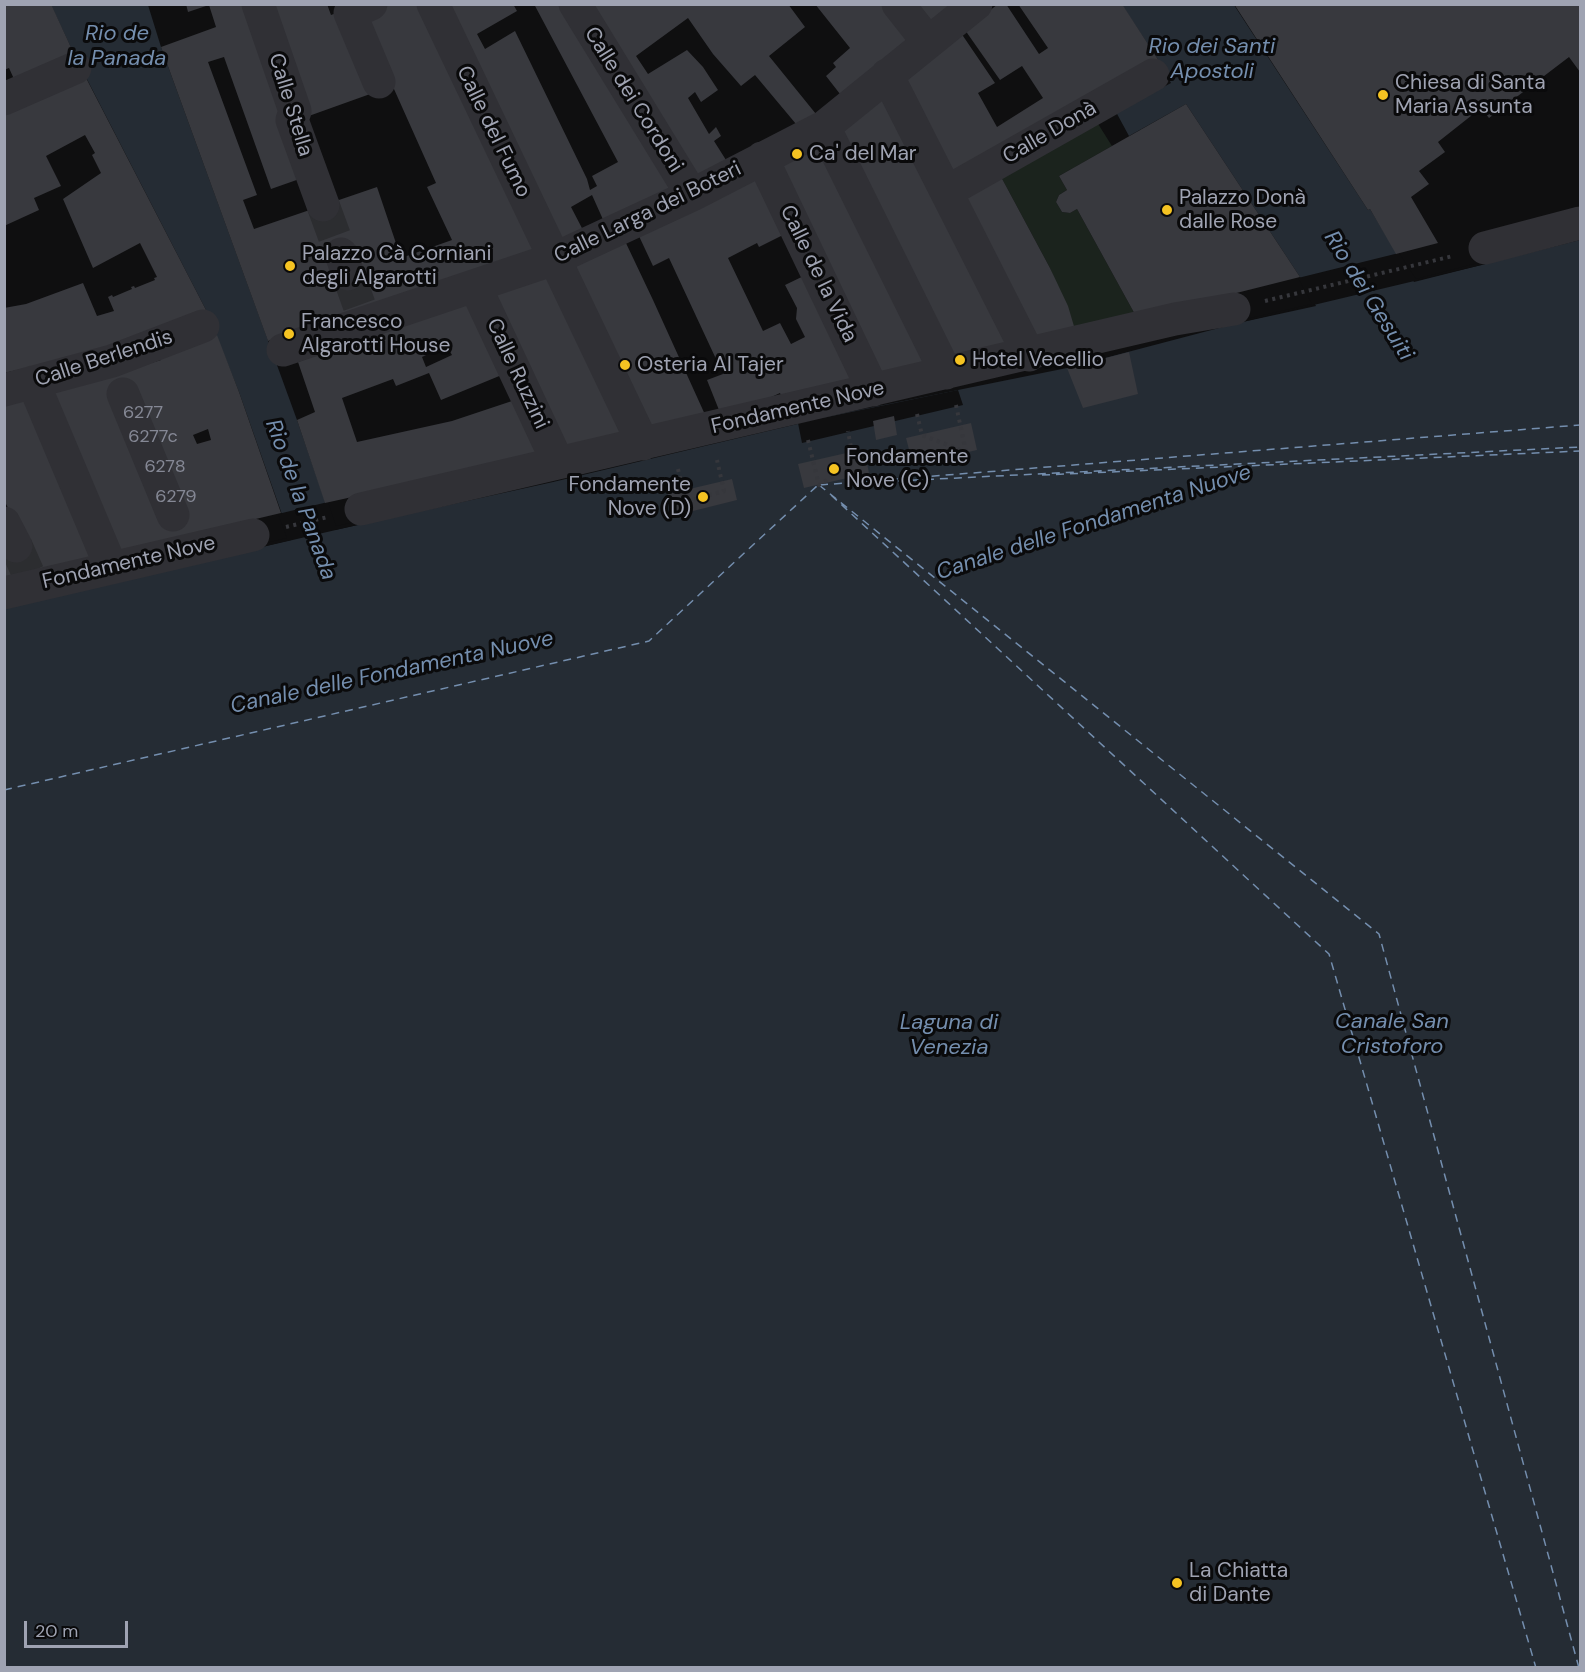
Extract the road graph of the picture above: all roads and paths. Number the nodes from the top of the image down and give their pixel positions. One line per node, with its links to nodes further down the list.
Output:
1 (258, 4): 17 (street, Calle Stella)
2 (371, 4): 11 (street)
3 (433, 4): 21 (street, Calle del Fumo)
4 (575, 4): 16 (street, Calle dei Cordoni)
5 (898, 4): 7 (street)
6 (976, 4): 7 (street, Calle Larga dei Boteri)
7 (928, 42): 9 (street, Calle Larga dei Boteri)
8 (75, 68): 12 (street)
9 (888, 75): 13 (street, Calle Larga dei Boteri); 15 (street)
10 (1153, 75): 15 (street, Calle Donà)
11 (379, 82)
12 (4, 99)
13 (824, 127): 14 (street, Calle Larga dei Boteri); 27 (street)
14 (762, 158): 16 (street, Calle Larga dei Boteri); 30 (street, Calle de la Vida)
15 (948, 191): 26 (street)
16 (692, 195): 21 (street, Calle Larga dei Boteri)
17 (323, 205)
18 (1581, 223): 19 (street)
19 (1485, 248)
20 (1452, 256): 23 (path)
21 (554, 259): 22 (street, Calle Larga dei Boteri); 35 (street, Calle del Fumo)
22 (475, 286): 25 (street, Calle Larga dei Boteri); 38 (street, Calle Ruzzini)
23 (1249, 305): 26 (street, Fondamente Nove)
24 (203, 326): 28 (street, Calle Berlendis)
25 (283, 350)
26 (1029, 355): 27 (street, Fondamente Nove)
27 (946, 373): 30 (street, Fondamente Nove)
28 (117, 376): 29 (street, Calle Berlendis); 42 (street)
29 (12, 387): 45 (street)
30 (873, 390): 35 (street, Fondamente Nove)
31 (956, 406): 32 (path)
32 (917, 416)
33 (848, 432): 34 (path)
34 (808, 442)
35 (643, 444): 38 (street, Fondamente Nove)
36 (715, 452): 37 (path)
37 (676, 462)
38 (558, 463): 39 (street, Fondamente Nove)
39 (361, 509)
40 (324, 518): 41 (path)
41 (292, 526)
42 (179, 534): 43 (street, Fondamente Nove); 45 (street, Fondamente Nove)
43 (253, 535)
44 (17, 564): 45 (street, Fondamente Nove)
45 (111, 567)

